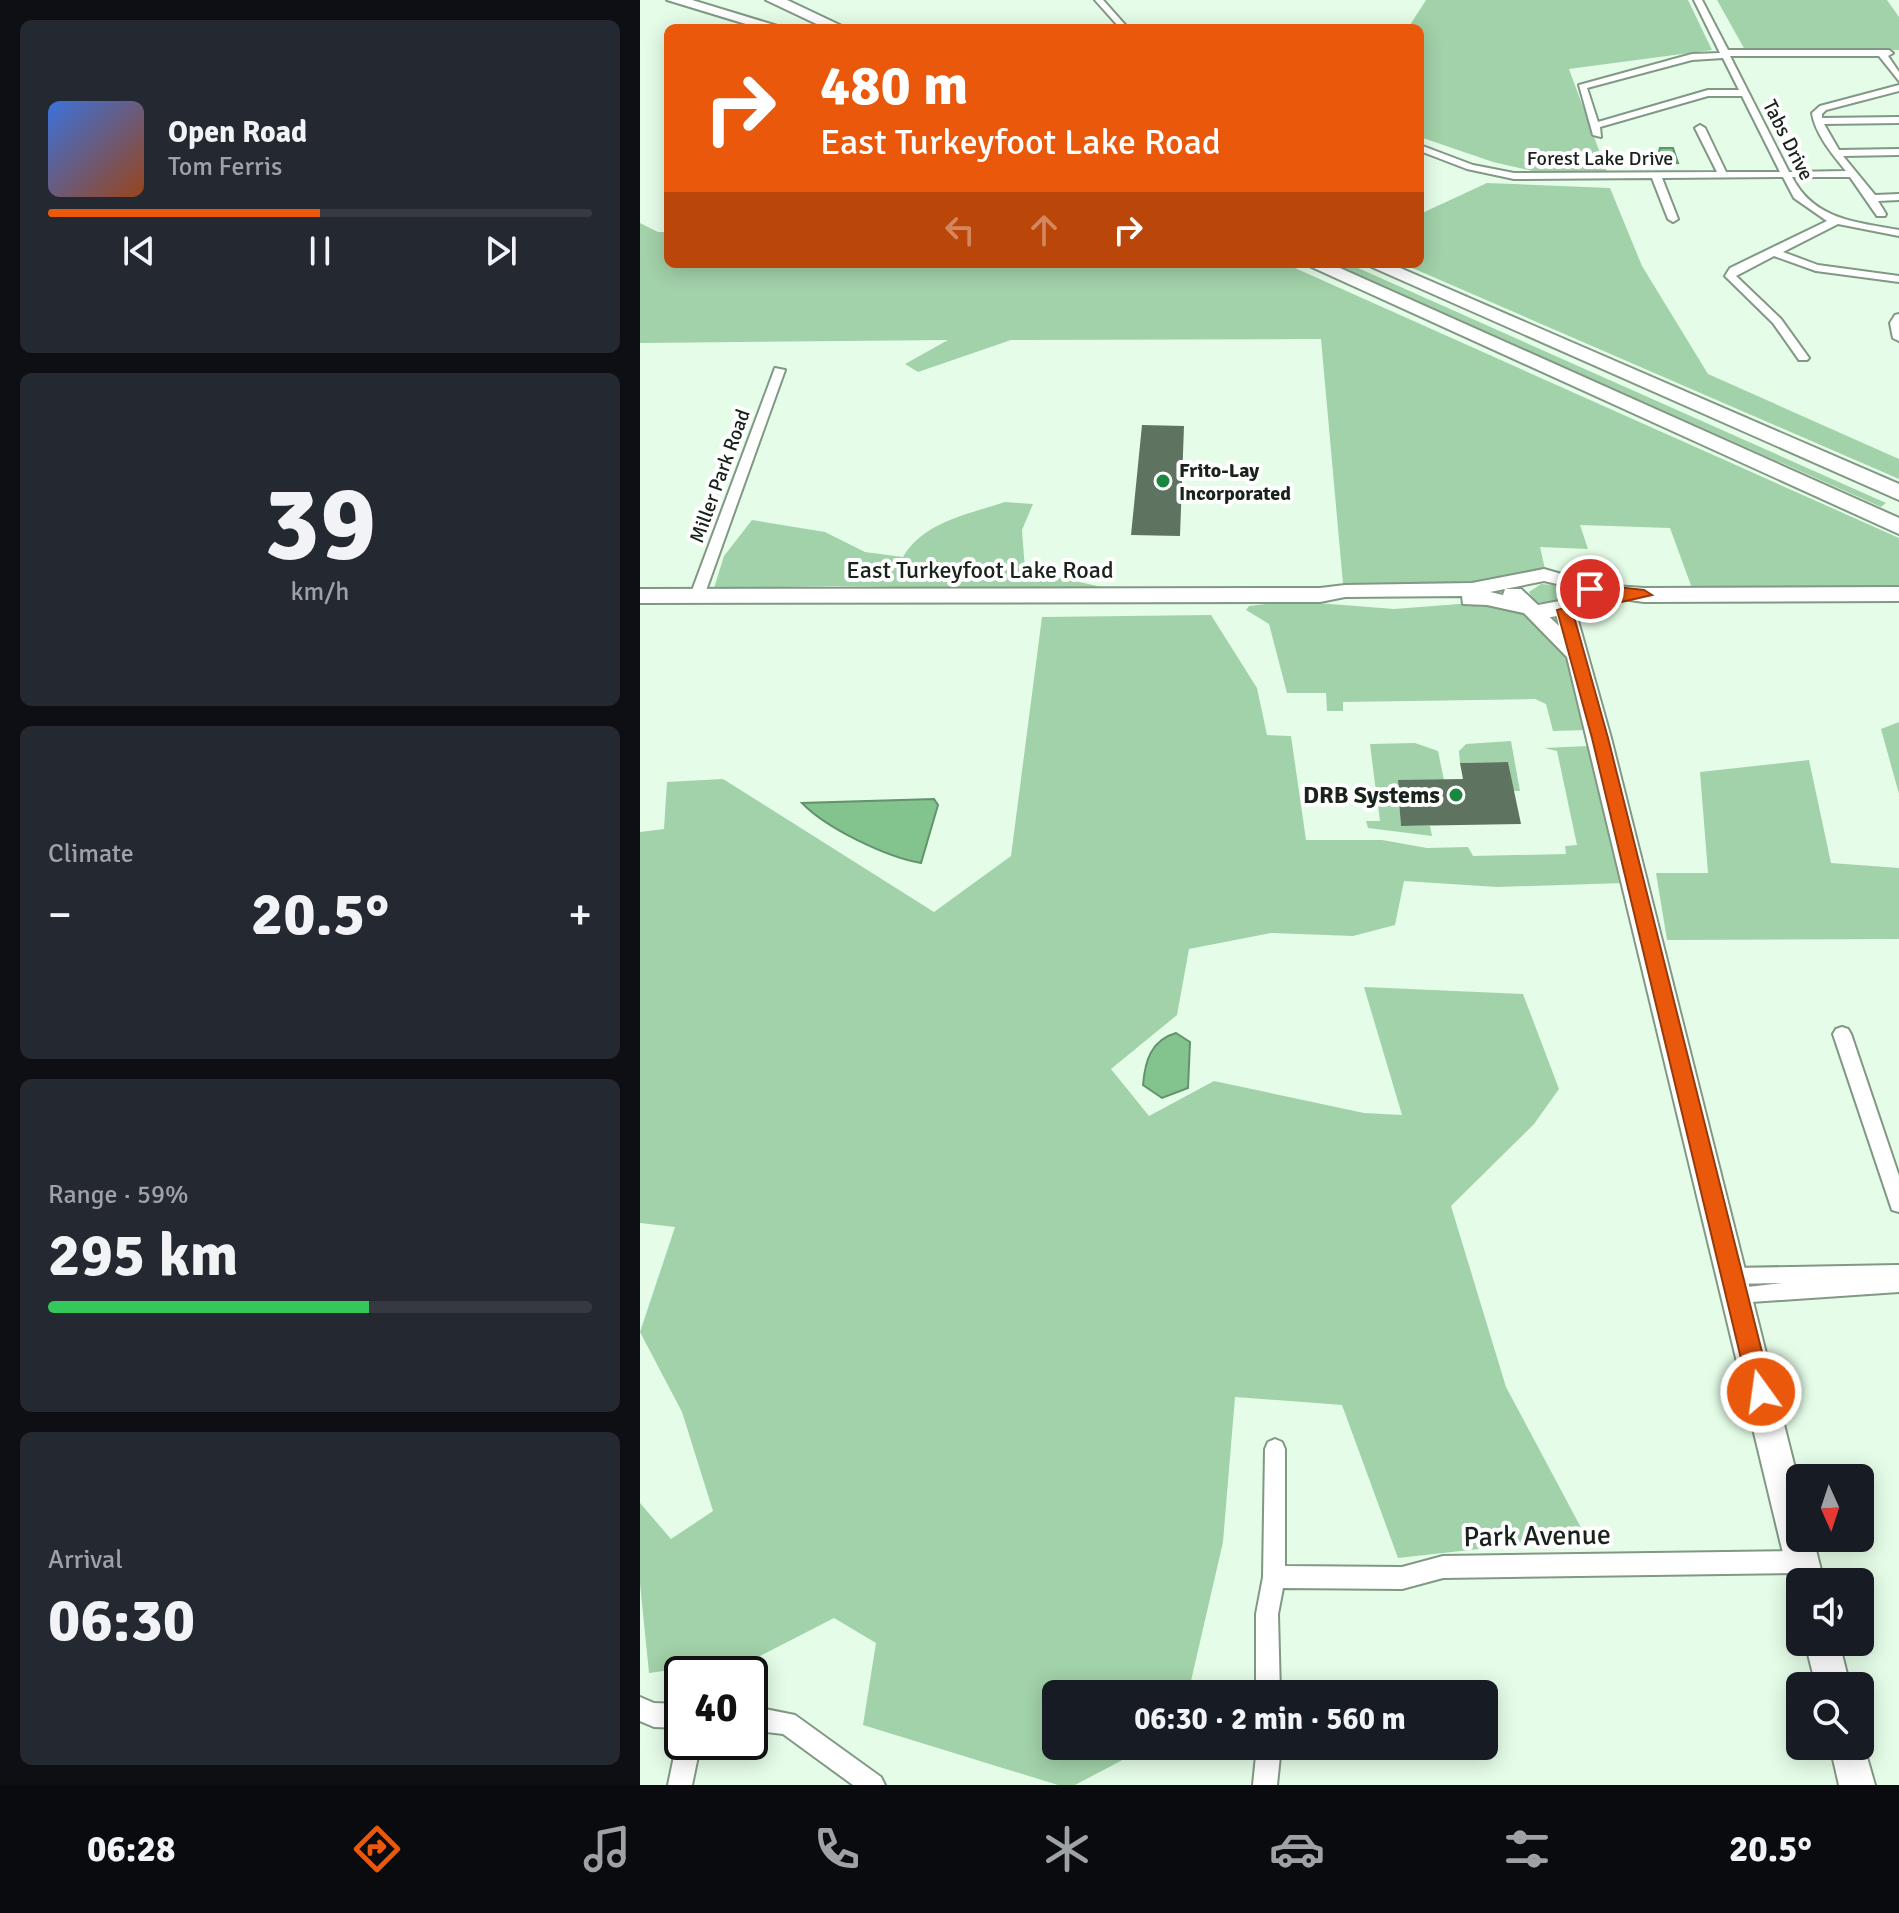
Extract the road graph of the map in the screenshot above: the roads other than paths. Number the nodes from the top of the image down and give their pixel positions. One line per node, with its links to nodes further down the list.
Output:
1 (675, 0): 7 (highway)
2 (726, 0): 8 (highway)
3 (774, 0): 9 (highway)
4 (791, 0): 10 (highway)
5 (1099, 0): 11 (street)
6 (1698, 0): 12 (street, Tabs Drive)
7 (762, 24)
8 (777, 24)
9 (829, 24)
10 (829, 24)
11 (1120, 24)
12 (1725, 54): 13 (street); 15 (street, Tabs Drive); 15 (street)
13 (1899, 78)
14 (1899, 88): 17 (street)
15 (1744, 93): 24 (street, Tabs Drive)
16 (1899, 120): 17 (street)
17 (1818, 121): 21 (street)
18 (1700, 128): 23 (street)
19 (1424, 150): 25 (street, Forest Lake Drive)
20 (1899, 152): 21 (street)
21 (1836, 153): 22 (street)
22 (1854, 174): 24 (street, Forest Lake Drive); 27 (street)
23 (1723, 175): 24 (street, Forest Lake Drive); 25 (street, Forest Lake Drive)
24 (1785, 175): 30 (street, Tabs Drive)
25 (1656, 176): 29 (street)
26 (1899, 197): 27 (street)
27 (1872, 198): 28 (street)
28 (1881, 214)
29 (1673, 219)
30 (1836, 221): 31 (street, Tabs Drive); 32 (street)
31 (1899, 233)
32 (1774, 252): 35 (street); 38 (street)
33 (1324, 268): 41 (highway)
34 (1384, 268): 40 (highway)
35 (1899, 279)
36 (1899, 317): 37 (street)
37 (1899, 338)
38 (1803, 358)
39 (779, 370): 48 (street, Miller Park Road)
40 (1899, 493)
41 (1899, 527)
42 (1525, 578): 43 (main road, East Turkeyfoot Lake Road); 45 (main road, East Turkeyfoot Lake Road); 49 (main road)
43 (1572, 584): 46 (main road); 50 (main road)
44 (1899, 594): 46 (main road)
45 (1320, 595): 48 (main road, East Turkeyfoot Lake Road); 49 (main road, East Turkeyfoot Lake Road)
46 (1644, 595): 50 (main road)
47 (640, 596): 48 (main road, East Turkeyfoot Lake Road)
48 (697, 596)
49 (1527, 607): 50 (main road, East Turkeyfoot Lake Road); 51 (street)
50 (1568, 609): 51 (street)
51 (1576, 653): 56 (street)
52 (1842, 1034): 53 (street)
53 (1899, 1204)
54 (1899, 1273): 56 (street)
55 (1899, 1284): 56 (street)
56 (1734, 1286): 58 (street)
57 (1275, 1449): 60 (street)
58 (1803, 1568)
59 (1786, 1572): 60 (street, Park Avenue)
60 (1274, 1577): 61 (street)
61 (1268, 1680)
62 (640, 1709): 63 (street)
63 (664, 1715)
64 (768, 1720): 69 (street)
65 (685, 1760): 68 (street)
66 (1268, 1760): 70 (street)
67 (1851, 1760): 71 (street)
68 (680, 1785)
69 (873, 1785)
70 (1265, 1785)
71 (1857, 1785)

